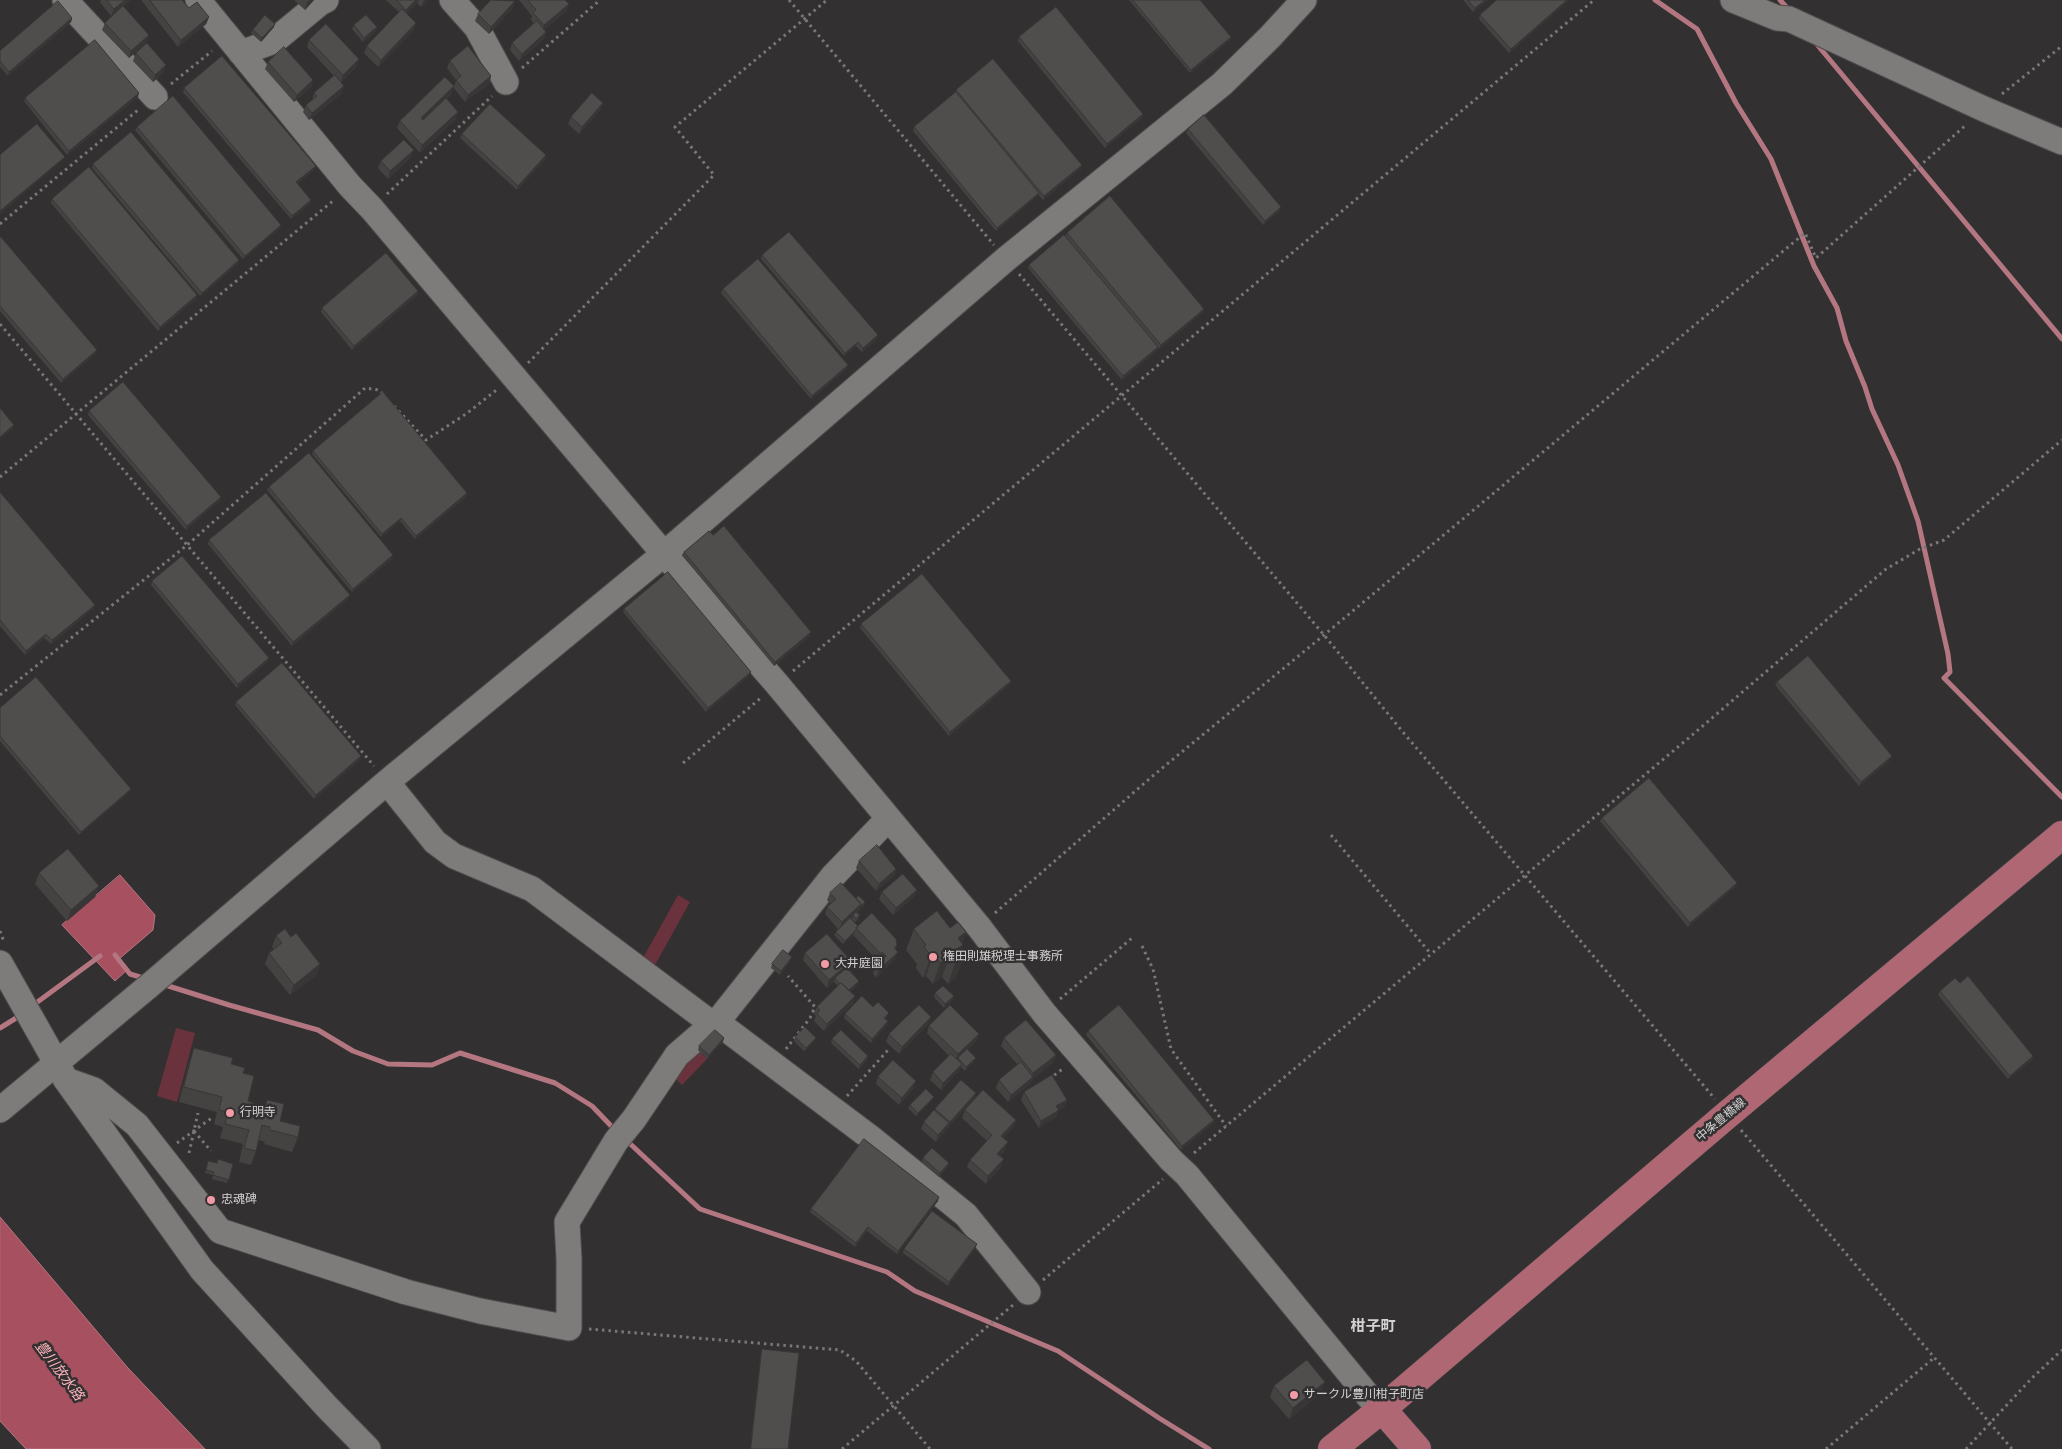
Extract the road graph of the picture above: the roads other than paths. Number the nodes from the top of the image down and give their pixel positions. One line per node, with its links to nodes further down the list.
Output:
1 (198, 0): 7 (street)
2 (326, 0): 7 (street)
3 (452, 0): 8 (street)
4 (1304, 0): 11 (street)
5 (1733, 0): 10 (street)
6 (70, 2): 9 (street)
7 (234, 46): 11 (street)
8 (506, 82)
9 (155, 97)
10 (2062, 142)
11 (664, 554): 12 (street); 13 (street)
12 (387, 782): 16 (street); 17 (street)
13 (888, 819): 16 (street); 20 (street)
14 (2062, 835): 20 (main road, 中条豊橋線)
15 (0, 963): 17 (street)
16 (714, 1023): 17 (street); 19 (street)
17 (56, 1072): 18 (street); 21 (street)
18 (0, 1110)
19 (1028, 1292)
20 (1382, 1409): 22 (main road, 中条豊橋線); 23 (main road)
21 (368, 1449)
22 (1332, 1449)
23 (1417, 1449)

